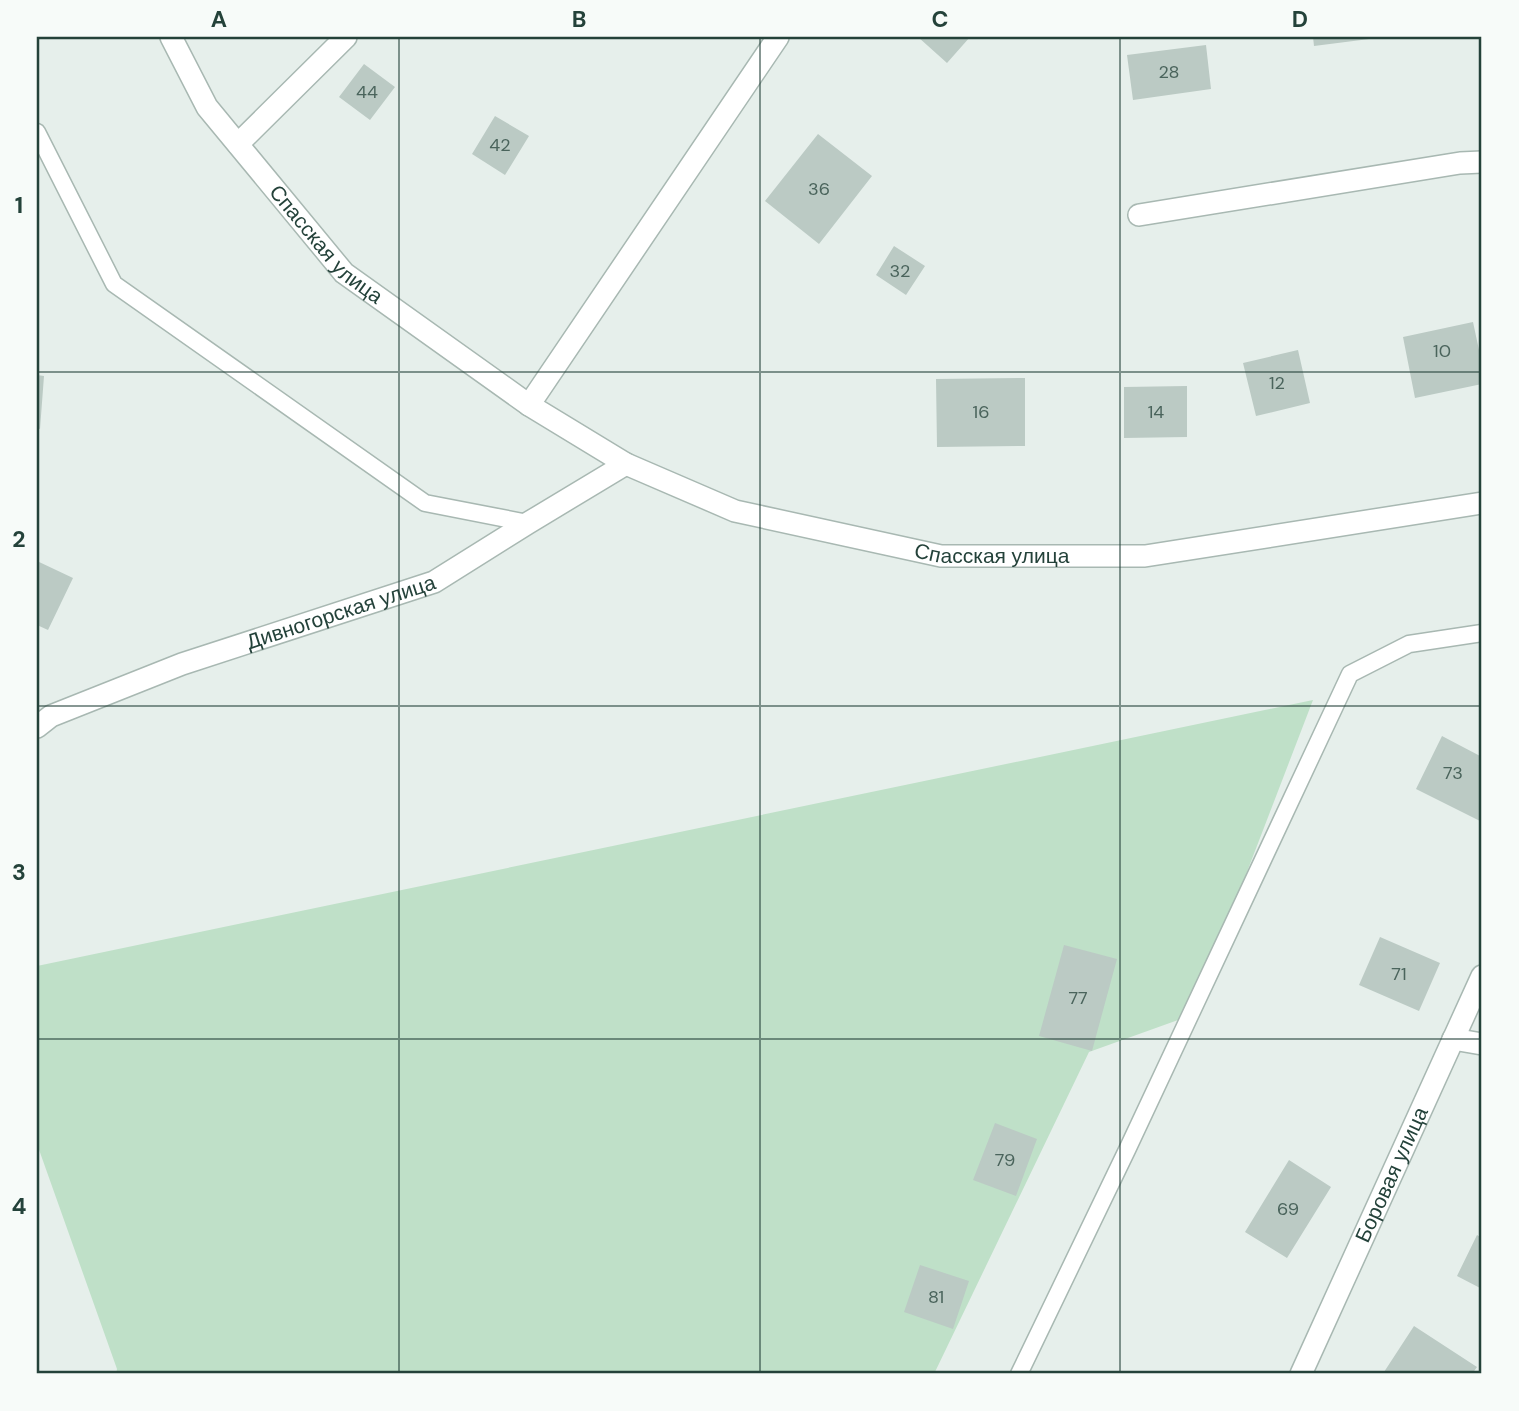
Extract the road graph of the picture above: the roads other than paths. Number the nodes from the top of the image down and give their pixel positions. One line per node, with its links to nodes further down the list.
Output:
1 (171, 37): 5 (street, Спасская улица)
2 (346, 37): 5 (street)
3 (778, 37): 8 (street)
4 (37, 132): 11 (lane)
5 (238, 144): 8 (street, Спасская улица)
6 (1482, 162): 7 (street)
7 (1139, 215)
8 (529, 405): 9 (street, Спасская улица)
9 (626, 464): 10 (street, Спасская улица); 11 (street, Дивногорская улица)
10 (1482, 503)
11 (528, 523): 13 (street, Дивногорская улица)
12 (1482, 633): 17 (lane)
13 (37, 727)
14 (1482, 976): 15 (street, Боровая улица)
15 (1453, 1039): 16 (street); 18 (street, Боровая улица)
16 (1482, 1044)
17 (1019, 1374)
18 (1301, 1374)

